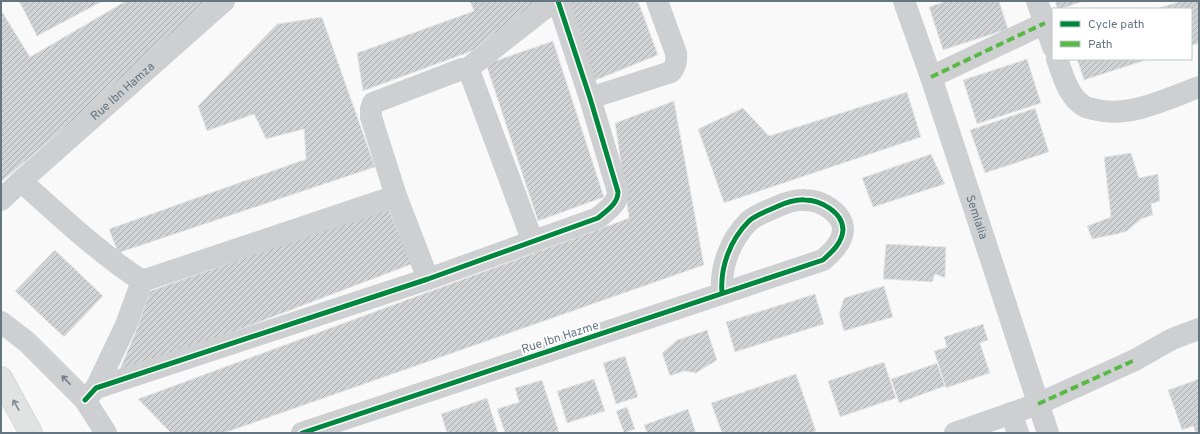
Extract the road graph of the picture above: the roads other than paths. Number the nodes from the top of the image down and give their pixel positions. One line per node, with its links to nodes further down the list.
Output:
1 (224, 1): 14 (street, Rue Ibn Hamza)
2 (554, 1): 10 (street)
3 (558, 1): 13 (street)
4 (657, 1): 13 (street)
5 (904, 1): 11 (street, Semlalia)
6 (1036, 1): 7 (street)
7 (1045, 23): 8 (street); 11 (street)
8 (1052, 44)
9 (1057, 60): 12 (street)
10 (466, 70): 15 (street); 17 (street)
11 (931, 77): 25 (street, Semlalia)
12 (1199, 87)
13 (590, 98): 17 (street)
14 (21, 181): 16 (street, Rue Ibn Hamza); 19 (street)
15 (396, 196): 18 (street); 19 (street)
16 (1, 200)
17 (533, 242): 18 (street)
18 (428, 279): 24 (street)
19 (142, 282): 24 (street)
20 (722, 294): 20 (street, Rue Ibn Hazme); 29 (street, Rue Ibn Hazme)
21 (1, 322): 24 (street, one-way to 21)
22 (1199, 329): 25 (street)
23 (1, 378): 28 (main road, one-way to 23)
24 (91, 394): 27 (street)
25 (1038, 404): 26 (street); 31 (street, Semlalia)
26 (1015, 423): 30 (street)
27 (104, 432)
28 (31, 433)
29 (302, 433)
30 (955, 433)
31 (1048, 433)

